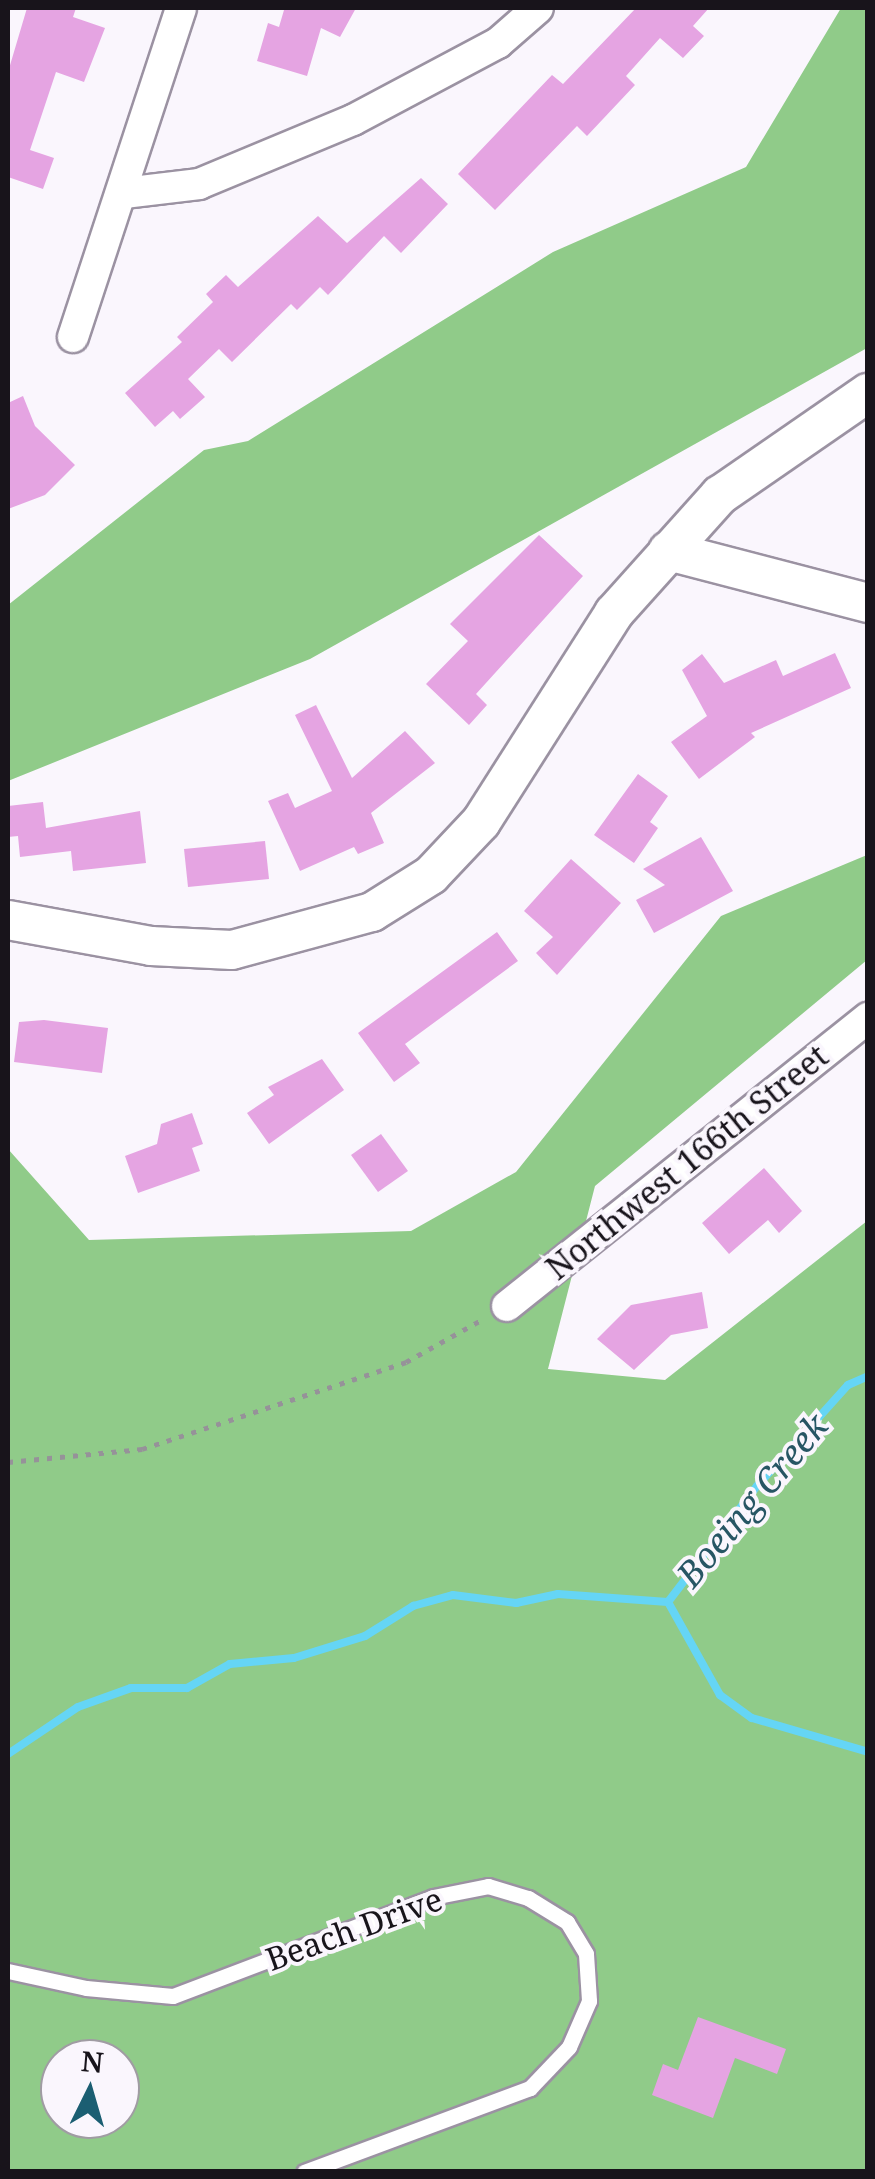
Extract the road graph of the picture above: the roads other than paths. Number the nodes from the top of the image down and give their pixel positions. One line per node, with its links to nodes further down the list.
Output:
1 (181, 8): 3 (street)
2 (538, 8): 3 (street)
3 (124, 193): 4 (street)
4 (74, 337)
5 (868, 393): 6 (street)
6 (668, 551): 7 (street); 8 (street)
7 (868, 603)
8 (8, 920)
9 (868, 1018): 10 (street, Northwest 166th Street)
10 (507, 1306)
11 (8, 1971): 12 (lane, Beach Drive)
12 (304, 2172)

